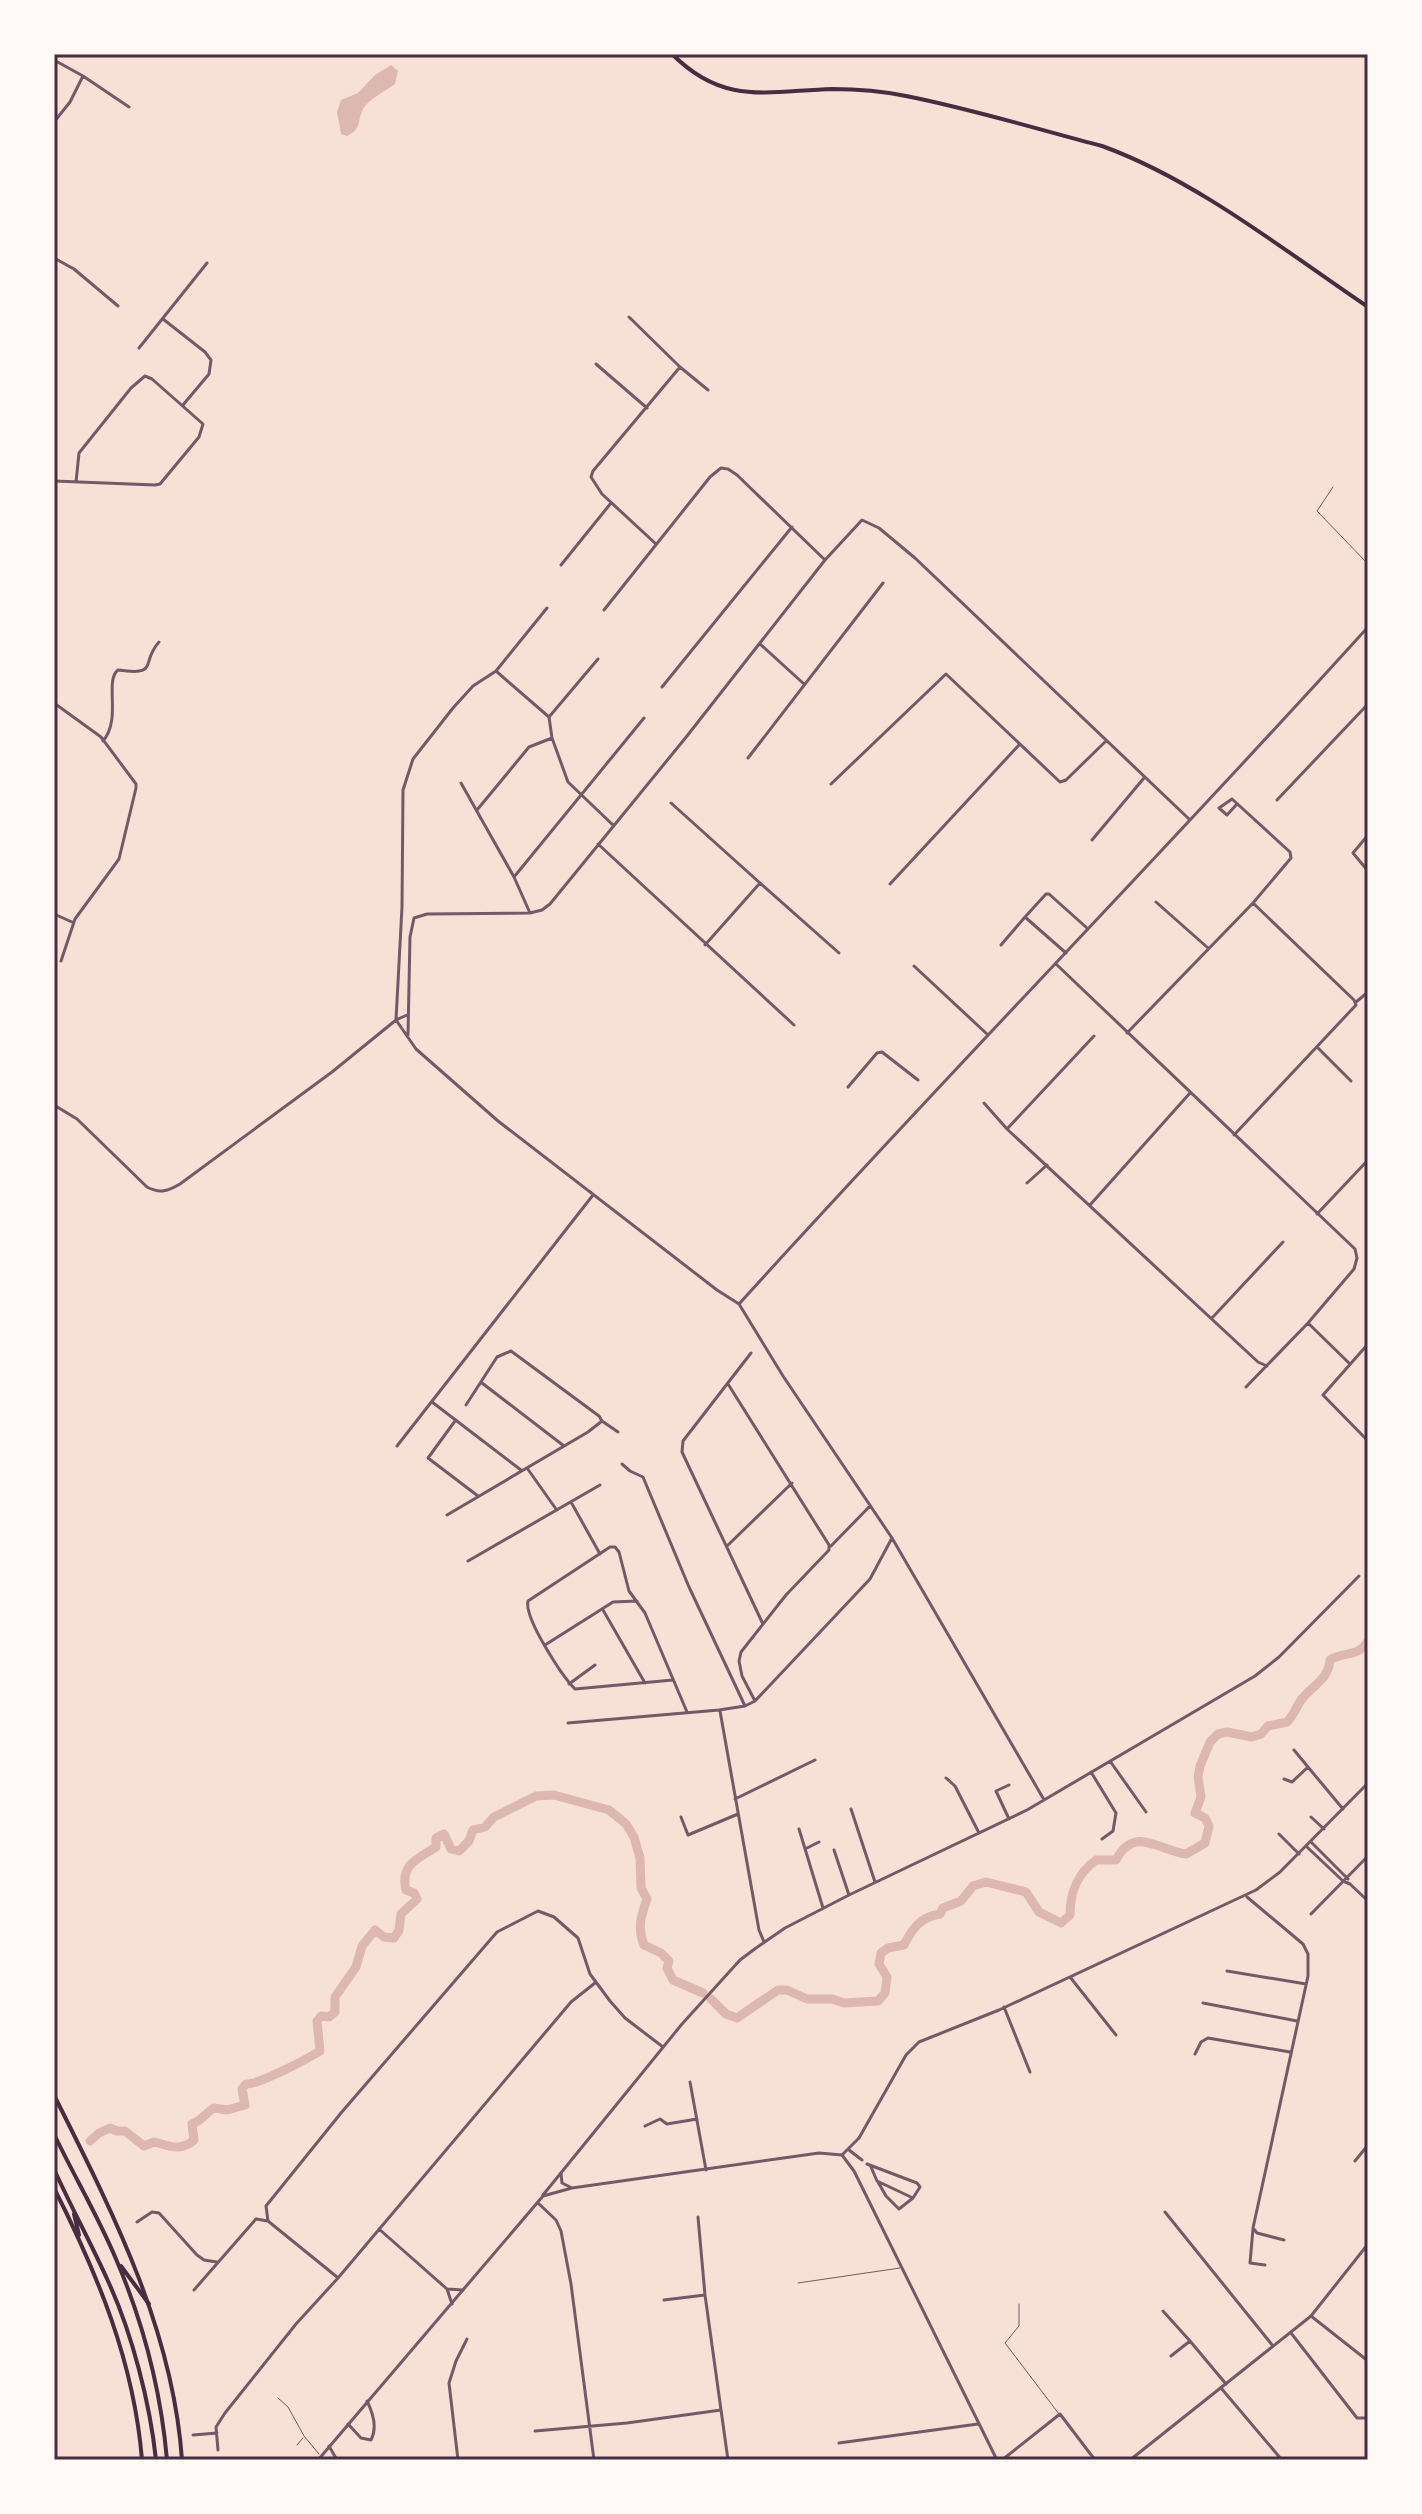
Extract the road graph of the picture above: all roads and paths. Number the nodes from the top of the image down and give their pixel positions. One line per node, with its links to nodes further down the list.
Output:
1 (672, 54): 9 (main road)
2 (54, 60): 3 (street)
3 (83, 76): 4 (street); 5 (street)
4 (129, 107)
5 (54, 122)
6 (54, 258): 8 (street)
7 (207, 263): 11 (street)
8 (118, 306)
9 (1368, 307)
10 (629, 317): 14 (street)
11 (163, 319): 12 (street); 16 (street)
12 (139, 348)
13 (596, 364): 17 (street)
14 (680, 367): 15 (street); 17 (street)
15 (708, 390)
16 (183, 405): 19 (street); 19 (street)
17 (647, 408): 21 (street)
18 (54, 481): 19 (street)
19 (76, 482)
20 (1333, 487): 25 (lane)
21 (611, 502): 23 (street); 26 (street)
22 (792, 527): 23 (street); 24 (street); 36 (street)
23 (657, 545): 29 (street)
24 (825, 560): 32 (street); 43 (street)
25 (1368, 564)
26 (561, 565)
27 (883, 583): 35 (street)
28 (547, 608): 34 (street)
29 (604, 610)
30 (1368, 627): 54 (street)
31 (159, 642): 42 (street)
32 (759, 643): 35 (street); 55 (street)
33 (598, 659): 39 (street)
34 (496, 671): 39 (street); 81 (street)
35 (804, 684): 45 (street)
36 (662, 687)
37 (54, 703): 42 (street)
38 (1368, 704): 50 (street)
39 (549, 717): 41 (street)
40 (644, 718): 49 (street)
41 (552, 738): 49 (street); 53 (street)
42 (103, 741): 68 (street)
43 (1106, 741): 44 (street); 46 (street)
44 (1019, 745): 48 (street); 62 (street)
45 (748, 758)
46 (1145, 777): 54 (street); 57 (street)
47 (461, 783): 53 (street)
48 (831, 784)
49 (580, 793): 55 (street); 60 (street)
50 (1277, 800)
51 (671, 803): 61 (street)
52 (1237, 804): 52 (street); 64 (street)
53 (477, 810): 60 (street)
54 (1189, 819): 69 (street)
55 (613, 825): 58 (street)
56 (1368, 835): 59 (street)
57 (1092, 840)
58 (598, 844): 65 (street); 70 (street)
59 (1368, 871)
60 (514, 877): 65 (street)
61 (760, 883): 70 (street); 73 (street)
62 (890, 884)
63 (1156, 902): 72 (street)
64 (1253, 903): 72 (street); 79 (street)
65 (530, 913): 80 (street)
66 (54, 914): 68 (street)
67 (1025, 917): 69 (street); 71 (street); 74 (street)
68 (73, 923): 75 (street)
69 (1088, 929): 74 (street)
70 (705, 945): 82 (street)
71 (1001, 945)
72 (1208, 948): 83 (street)
73 (839, 953)
74 (1066, 953): 76 (street)
75 (61, 961)
76 (1056, 964): 83 (street); 84 (street)
77 (914, 966): 84 (street)
78 (1368, 992): 79 (street)
79 (1356, 1004): 87 (street)
80 (408, 1015): 81 (street); 85 (street)
81 (396, 1020): 85 (street); 93 (street)
82 (794, 1025)
83 (1127, 1033): 91 (street)
84 (987, 1034): 103 (street)
85 (408, 1035): 99 (street)
86 (1094, 1036): 94 (street)
87 (1317, 1047): 89 (street); 95 (street)
88 (918, 1080): 90 (street)
89 (1351, 1081)
90 (848, 1087)
91 (1190, 1093): 95 (street); 100 (street)
92 (984, 1103): 94 (street)
93 (54, 1105)
94 (1007, 1129): 97 (street)
95 (1234, 1135): 101 (street)
96 (1368, 1160): 101 (street)
97 (1047, 1165): 98 (street); 100 (street)
98 (1027, 1183)
99 (593, 1195): 103 (street); 113 (street)
100 (1090, 1205): 104 (street)
101 (1317, 1214): 105 (street)
102 (1283, 1242): 104 (street)
103 (739, 1304): 128 (street)
104 (1212, 1318): 109 (street)
105 (1308, 1323): 108 (street); 109 (street)
106 (1368, 1344): 108 (street)
107 (751, 1353): 111 (street)
108 (1350, 1364): 118 (street)
109 (1267, 1366): 112 (street)
110 (482, 1383): 114 (street); 116 (street); 120 (street)
111 (728, 1384): 124 (street); 132 (street)
112 (1246, 1387)
113 (432, 1402): 115 (street); 119 (street)
114 (466, 1405)
115 (455, 1421): 123 (street); 126 (street)
116 (602, 1421): 117 (street); 120 (street)
117 (618, 1432)
118 (1368, 1441)
119 (397, 1446)
120 (564, 1446): 122 (street)
121 (622, 1464): 146 (street)
122 (527, 1468): 123 (street); 129 (street)
123 (522, 1471): 126 (street)
124 (792, 1483): 132 (street); 133 (street)
125 (600, 1485): 127 (street)
126 (479, 1497): 130 (street)
127 (571, 1502): 129 (street); 134 (street)
128 (870, 1506): 131 (street); 133 (street)
129 (556, 1509): 135 (street)
130 (447, 1515)
131 (892, 1538): 145 (street); 160 (street)
132 (727, 1546): 139 (street)
133 (829, 1548): 139 (street)
134 (600, 1554): 137 (street); 140 (street)
135 (468, 1561)
136 (1359, 1576): 152 (street)
137 (638, 1602): 138 (street); 142 (street)
138 (602, 1609): 140 (street); 143 (street)
139 (762, 1622): 145 (street)
140 (545, 1645): 144 (street)
141 (595, 1665): 144 (street)
142 (673, 1680): 143 (street); 148 (street)
143 (645, 1683): 144 (street)
144 (569, 1684)
145 (755, 1701): 146 (street)
146 (745, 1706): 147 (street)
147 (719, 1710): 148 (street); 159 (street)
148 (687, 1712): 149 (street)
149 (568, 1723)
150 (1294, 1750): 153 (street)
151 (815, 1760): 159 (street)
152 (1110, 1761): 154 (street); 163 (street)
153 (1308, 1767): 156 (street); 162 (street)
154 (1091, 1772): 160 (street); 172 (street)
155 (946, 1778): 170 (street)
156 (1284, 1779)
157 (1368, 1783): 162 (street)
158 (1009, 1785): 167 (street)
159 (735, 1799): 164 (street)
160 (1044, 1800): 167 (street)
161 (851, 1809): 182 (street)
162 (1343, 1809): 169 (street)
163 (1146, 1812)
164 (738, 1814): 165 (street); 189 (street)
165 (681, 1817)
166 (1311, 1817): 169 (street)
167 (1009, 1819): 170 (street)
168 (799, 1829): 176 (street)
169 (1324, 1829): 174 (street)
170 (979, 1833): 182 (street)
171 (1279, 1834): 178 (street)
172 (1102, 1839)
173 (819, 1842): 176 (street)
174 (1311, 1842): 175 (street); 180 (street)
175 (1307, 1847): 178 (street); 181 (street)
176 (805, 1849): 187 (street)
177 (834, 1850): 184 (street)
178 (1299, 1854): 185 (street)
179 (1368, 1856): 180 (street)
180 (1347, 1877): 181 (street); 183 (street)
181 (1343, 1881): 183 (street); 188 (street)
182 (875, 1882): 184 (street)
183 (1350, 1884): 186 (street)
184 (849, 1895): 187 (street)
185 (1246, 1896): 191 (street); 193 (street)
186 (1368, 1901)
187 (823, 1908): 189 (street)
188 (1311, 1914)
189 (764, 1942): 198 (street)
190 (1227, 1971): 193 (street)
191 (1070, 1977): 195 (street); 197 (street)
192 (595, 1983): 198 (street); 224 (street); 226 (street)
193 (1306, 1984): 196 (street)
194 (1203, 2003): 196 (street)
195 (1004, 2007): 201 (street); 208 (street)
196 (1297, 2021): 199 (street)
197 (1116, 2035)
198 (663, 2047): 214 (street)
199 (1290, 2052): 200 (street); 227 (street)
200 (1195, 2054)
201 (1030, 2072)
202 (690, 2082): 204 (street)
203 (54, 2095): 242 (main road)
204 (697, 2119): 205 (street); 213 (street)
205 (645, 2126)
206 (54, 2134): 231 (main road)
207 (1368, 2145): 210 (street)
208 (849, 2150): 209 (street); 211 (street)
209 (842, 2155): 213 (street); 234 (street)
210 (1355, 2161)
211 (867, 2164): 215 (street); 219 (street)
212 (54, 2169): 221 (main road)
213 (706, 2170): 217 (street)
214 (561, 2173): 217 (street); 218 (street)
215 (877, 2181): 219 (street); 219 (street)
216 (54, 2188): 228 (main road)
217 (572, 2188): 218 (street)
218 (543, 2196): 220 (street)
219 (913, 2198)
220 (537, 2202): 239 (street); 261 (street)
221 (72, 2206): 228 (main road); 272 (main road)
222 (1165, 2212): 250 (street)
223 (698, 2217): 240 (street)
224 (268, 2221): 232 (street); 235 (street)
225 (137, 2222): 232 (street)
226 (379, 2229): 235 (street); 237 (street)
227 (1253, 2229): 229 (street); 233 (street)
228 (79, 2235): 271 (main road)
229 (1284, 2240)
230 (1368, 2244): 246 (street)
231 (117, 2261): 242 (main road); 273 (main road)
232 (217, 2262): 238 (street)
233 (1265, 2265)
234 (902, 2268): 236 (lane); 260 (street)
235 (338, 2278): 263 (street)
236 (798, 2283)
237 (447, 2289): 239 (street); 243 (street)
238 (194, 2290)
239 (464, 2290): 243 (street)
240 (705, 2295): 241 (street); 256 (street)
241 (664, 2300)
242 (149, 2304): 274 (main road)
243 (452, 2304): 255 (street)
244 (1019, 2304): 257 (lane)
245 (1163, 2311): 249 (street)
246 (1311, 2316): 247 (street); 252 (street)
247 (1291, 2333): 250 (street); 258 (street)
248 (467, 2339): 276 (street)
249 (1190, 2341): 251 (street); 253 (street)
250 (1274, 2346): 253 (street)
251 (1171, 2356)
252 (1368, 2361)
253 (1224, 2386): 281 (street); 282 (street)
254 (278, 2398): 265 (lane)
255 (367, 2401): 259 (street); 259 (street)
256 (721, 2410): 261 (street); 278 (street)
257 (1060, 2414): 279 (street); 280 (street)
258 (1368, 2418)
259 (347, 2423): 268 (street)
260 (978, 2424): 266 (street); 279 (street)
261 (589, 2426): 262 (street); 277 (street)
262 (535, 2431)
263 (217, 2433): 264 (street); 269 (street)
264 (193, 2435)
265 (304, 2436): 267 (lane); 270 (lane)
266 (839, 2443)
267 (297, 2445)
268 (329, 2446): 270 (street); 275 (street)
269 (218, 2450)
270 (319, 2458)
271 (142, 2460)
272 (156, 2460)
273 (167, 2460)
274 (182, 2460)
275 (337, 2460)
276 (458, 2460)
277 (594, 2460)
278 (728, 2460)
279 (999, 2460)
280 (1095, 2460)
281 (1130, 2460)
282 (1282, 2460)

